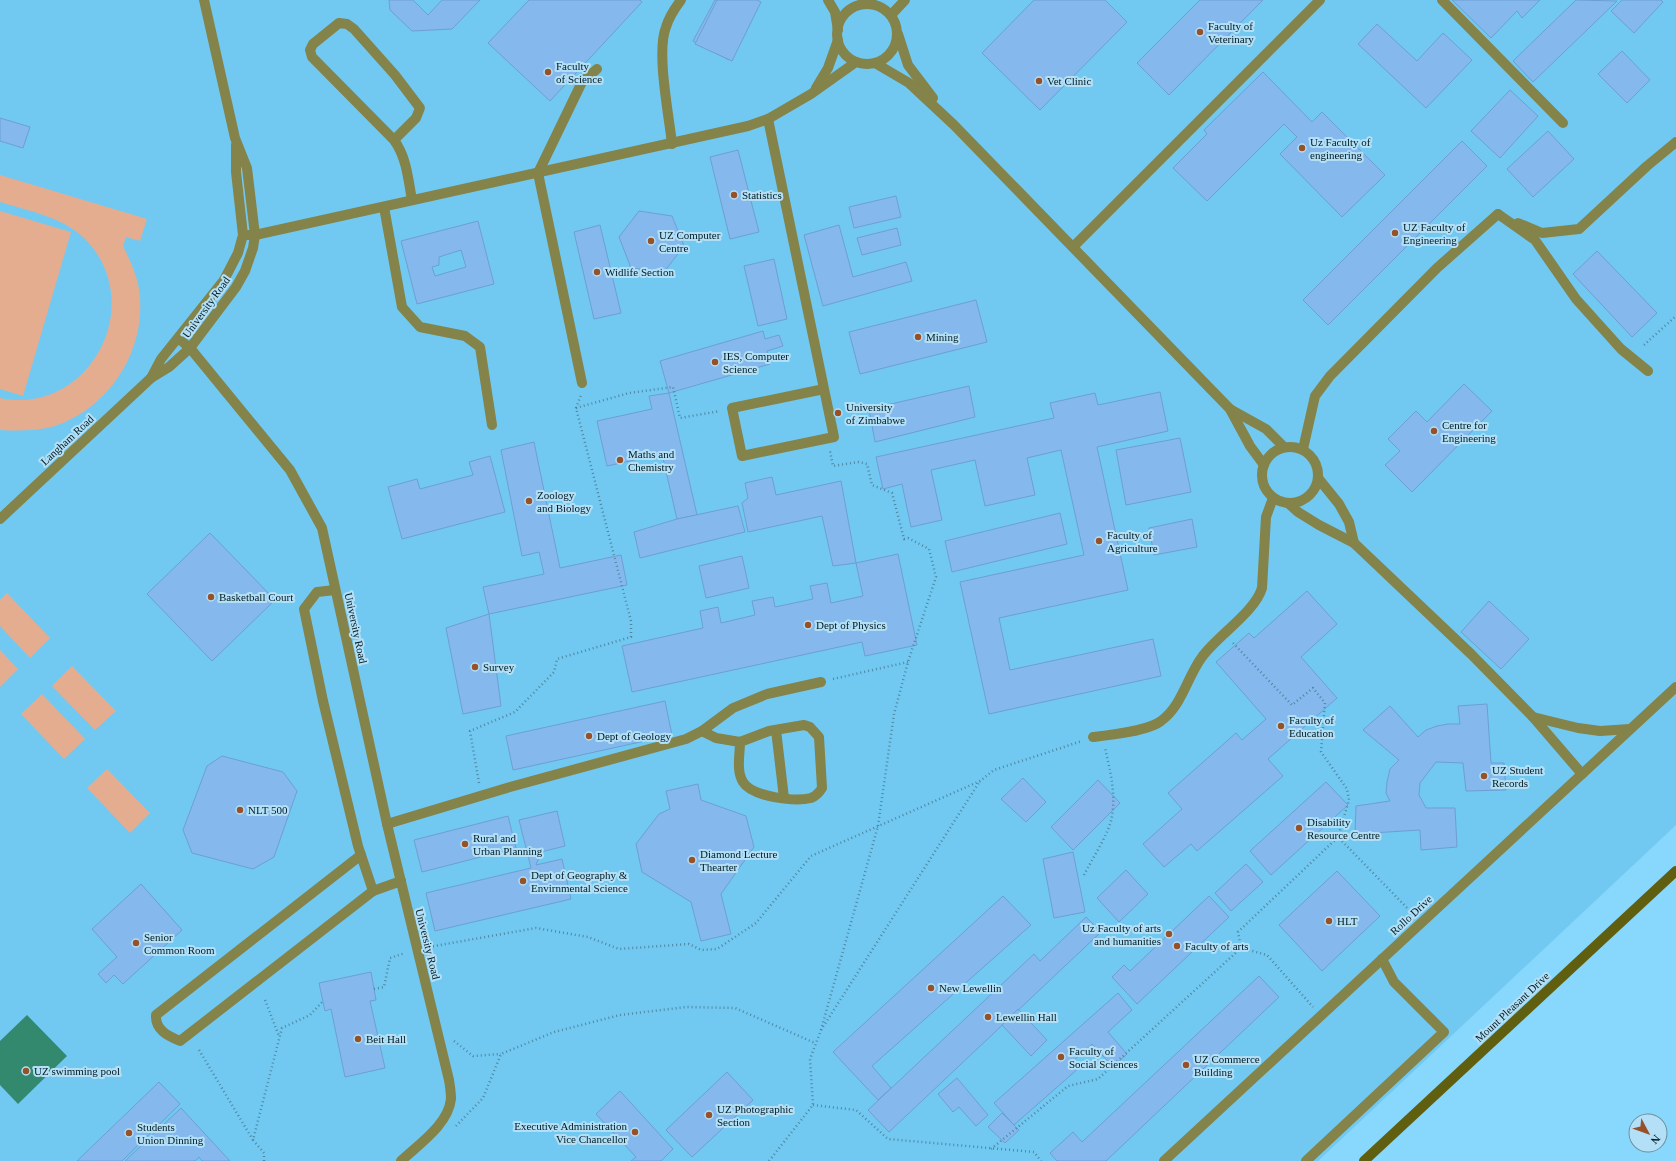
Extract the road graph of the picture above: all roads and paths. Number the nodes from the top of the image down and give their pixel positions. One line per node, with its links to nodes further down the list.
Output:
1 (204, 0): 18 (street, University Road)
2 (681, 0): 21 (street)
3 (828, 0): 10 (street)
4 (905, 0): 8 (street)
5 (1320, 0): 28 (street)
6 (1442, 0): 16 (street)
7 (861, 2): 8 (street); 10 (street)
8 (891, 15): 9 (street)
9 (897, 33): 12 (street); 17 (street)
10 (838, 35): 11 (street); 14 (street)
11 (856, 62): 12 (street); 14 (street)
12 (875, 63): 17 (street)
13 (597, 69): 22 (street)
14 (812, 94): 15 (street)
15 (768, 119): 21 (street); 36 (street)
16 (1563, 123)
17 (954, 125): 28 (street)
18 (235, 138): 26 (street, University Road); 27 (street, University Road)
19 (394, 140): 19 (street); 23 (street)
20 (1676, 142): 25 (street)
21 (672, 144): 22 (street)
22 (538, 173): 23 (street); 35 (street)
23 (412, 200): 24 (street)
24 (384, 207): 27 (street); 40 (street)
25 (1498, 214): 33 (street); 43 (street)
26 (243, 235): 27 (street); 30 (street, University Road)
27 (255, 235): 32 (street, University Road)
28 (1073, 247): 39 (street)
29 (1676, 316): 31 (path)
30 (179, 339): 32 (street); 34 (street, Langham Road)
31 (1644, 345)
32 (190, 348): 34 (street, Langham Road); 50 (street, University Road)
33 (1648, 371)
34 (150, 378): 48 (street, Langham Road)
35 (582, 383): 37 (path)
36 (824, 389): 38 (street); 41 (street)
37 (576, 408): 38 (path); 63 (path)
38 (732, 408): 41 (street)
39 (1230, 409): 42 (street); 44 (street)
40 (492, 425)
41 (827, 439): 52 (path)
42 (1284, 447): 43 (street); 44 (street)
43 (1303, 449): 45 (street)
44 (1264, 465): 46 (street)
45 (1318, 478): 47 (street); 49 (street)
46 (1273, 498): 47 (street); 51 (street)
47 (1288, 503): 49 (street)
48 (0, 519)
49 (1354, 543): 55 (street)
50 (336, 590): 65 (street, University Road); 68 (street)
51 (1225, 634): 59 (street); 67 (path)
52 (908, 662): 53 (path); 66 (path)
53 (821, 682): 58 (street)
54 (1676, 687): 56 (street, Rollo Drive)
55 (1533, 717): 56 (street); 61 (street)
56 (1630, 728): 61 (street, Rollo Drive)
57 (776, 730): 60 (street); 64 (street); 64 (street)
58 (702, 731): 60 (street); 63 (street)
59 (1098, 736): 62 (path); 70 (path)
60 (740, 742): 64 (street)
61 (1582, 774): 73 (street, Rollo Drive)
62 (980, 780): 66 (path); 82 (path)
63 (481, 796): 65 (street)
64 (784, 798)
65 (387, 824): 71 (street, University Road)
66 (878, 826): 75 (path); 82 (path)
67 (1338, 837): 73 (path); 74 (path)
68 (361, 855): 72 (street); 72 (street)
69 (1676, 871): 97 (street, Mount Pleasant Drive)
70 (1084, 875)
71 (401, 881): 72 (street); 75 (street, University Road)
72 (373, 891)
73 (1421, 922): 76 (street, Rollo Drive)
74 (1241, 948): 80 (path); 90 (path)
75 (417, 950): 77 (path); 81 (street, University Road)
76 (1382, 959): 80 (street, Rollo Drive); 96 (street)
77 (374, 989)
78 (265, 1000): 83 (path)
79 (323, 1001): 83 (path)
80 (1321, 1016): 95 (street, Rollo Drive)
81 (436, 1028): 86 (path); 92 (street, University Road)
82 (821, 1030): 84 (path)
83 (280, 1037): 89 (path)
84 (816, 1043): 86 (path); 88 (path)
85 (199, 1050): 89 (path)
86 (501, 1054): 87 (path)
87 (483, 1098)
88 (813, 1105): 90 (path); 93 (path)
89 (254, 1140): 91 (path)
90 (991, 1149): 94 (path)
91 (264, 1161)
92 (401, 1161)
93 (769, 1161)
94 (1041, 1161)
95 (1164, 1161)
96 (1306, 1161)
97 (1364, 1161)

